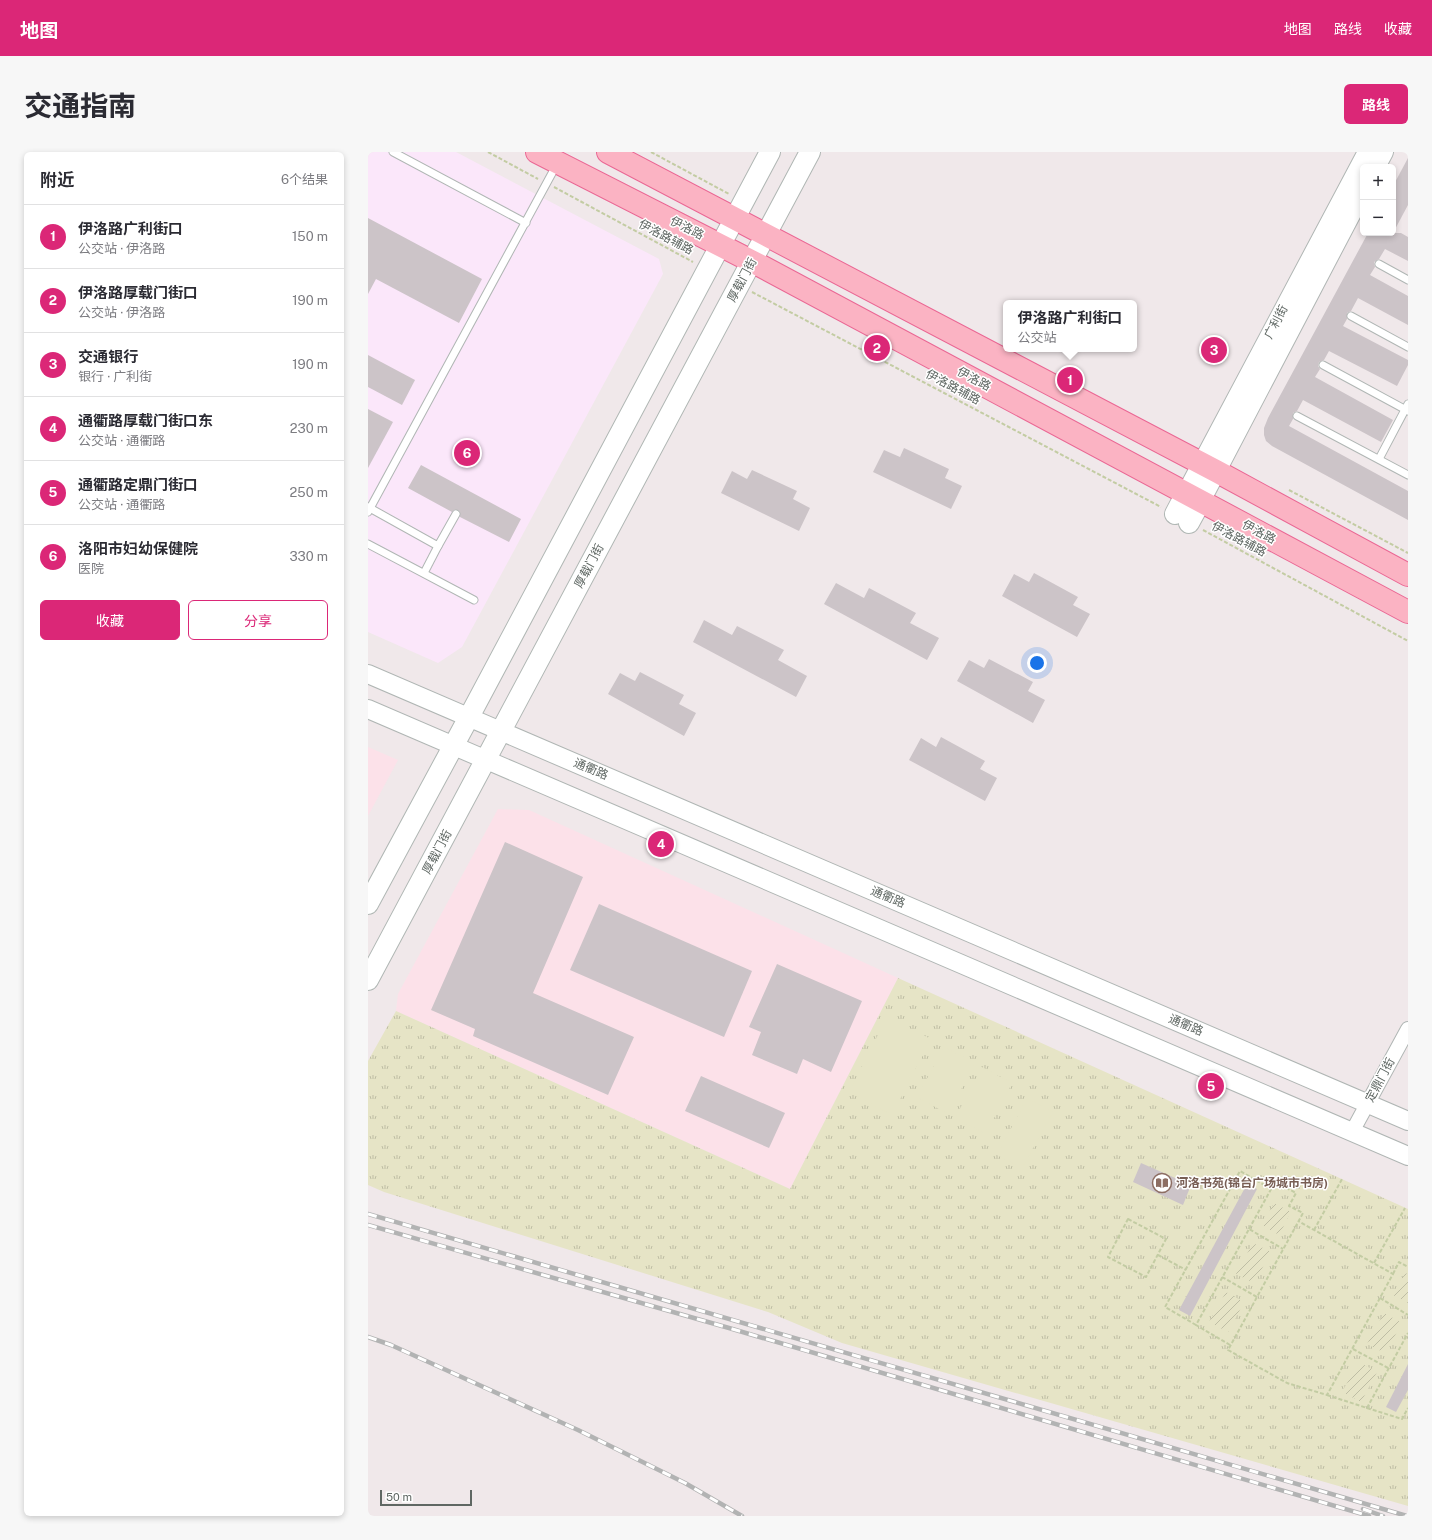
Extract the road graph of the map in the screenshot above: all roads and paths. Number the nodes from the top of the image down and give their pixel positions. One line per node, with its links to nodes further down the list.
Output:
1 (393, 152): 15 (lane)
2 (488, 152): 12 (path, 伊洛路辅路)
3 (537, 152): 10 (main road, 伊洛路)
4 (608, 152): 14 (main road)
5 (651, 152): 14 (path)
6 (770, 152): 14 (main road)
7 (810, 152): 16 (main road, 厚载门街)
8 (1367, 152): 29 (street, 广利街)
9 (1384, 152): 11 (street)
10 (558, 163): 12 (lane); 17 (main road, 伊洛路)
11 (1378, 164)
12 (547, 183): 15 (lane); 20 (path, 伊洛路辅路)
13 (1360, 197): 29 (street, 广利街)
14 (740, 210): 16 (main road); 17 (main road)
15 (526, 223): 32 (lane)
16 (765, 236): 18 (main road, 厚载门街); 29 (main road)
17 (721, 246): 18 (main road, 伊洛路); 20 (main road)
18 (752, 261): 22 (main road, 厚载门街); 31 (main road, 伊洛路)
19 (1379, 264): 21 (lane)
20 (707, 270): 45 (main road)
21 (1408, 280)
22 (739, 286): 34 (path, 伊洛路辅路); 46 (main road, 厚载门街)
23 (1351, 316): 24 (lane)
24 (1408, 347)
25 (1323, 365): 26 (lane)
26 (1407, 408): 28 (lane)
27 (1297, 416): 28 (lane)
28 (1379, 459): 30 (lane)
29 (1208, 467): 31 (street, 广利街); 38 (main road)
30 (1408, 475)
31 (1194, 497): 34 (main road); 40 (main road, 伊洛路)
32 (369, 509): 36 (lane)
33 (456, 514): 36 (lane)
34 (1182, 518): 41 (path, 伊洛路辅路)
35 (368, 544): 37 (lane)
36 (438, 546): 37 (lane)
37 (424, 573): 39 (lane)
38 (1408, 576)
39 (474, 600)
40 (1408, 612)
41 (1408, 641)
42 (368, 674): 45 (street, 通衢路)
43 (368, 709): 47 (street)
44 (368, 713): 47 (street)
45 (469, 717): 46 (street, 通衢路); 47 (main road)
46 (501, 730): 48 (main road, 厚载门街); 52 (street, 通衢路)
47 (453, 747): 48 (street); 49 (main road)
48 (486, 761): 50 (main road, 厚载门街); 54 (street)
49 (368, 904)
50 (368, 980)
51 (1408, 1029): 52 (street, 定鼎门街)
52 (1368, 1104): 53 (street, 通衢路); 54 (street, 定鼎门街)
53 (1408, 1121)
54 (1352, 1132): 55 (street)
55 (1408, 1156)
56 (1342, 1179): 61 (path)
57 (1271, 1189): 59 (path); 60 (path); 66 (path)
58 (1405, 1208): 64 (path)
59 (1298, 1221): 61 (path); 62 (path)
60 (1249, 1229): 62 (path); 68 (path)
61 (1314, 1230): 64 (path)
62 (1283, 1249): 69 (path)
63 (1158, 1255): 63 (path); 66 (path)
64 (1374, 1263): 67 (path)
65 (1408, 1267): 67 (path)
66 (1186, 1270): 72 (path)
67 (1393, 1274): 70 (path)
68 (1222, 1277): 69 (path); 72 (path)
69 (1257, 1297): 74 (path)
70 (1380, 1298): 71 (path); 75 (path)
71 (1408, 1314)
72 (1196, 1325): 74 (path)
73 (1408, 1333): 76 (path)
74 (1230, 1345): 77 (path)
75 (1353, 1349): 76 (path); 77 (path)
76 (1388, 1368): 78 (path)
77 (1327, 1396): 78 (path)
78 (1367, 1408): 79 (path)
79 (1408, 1408)

